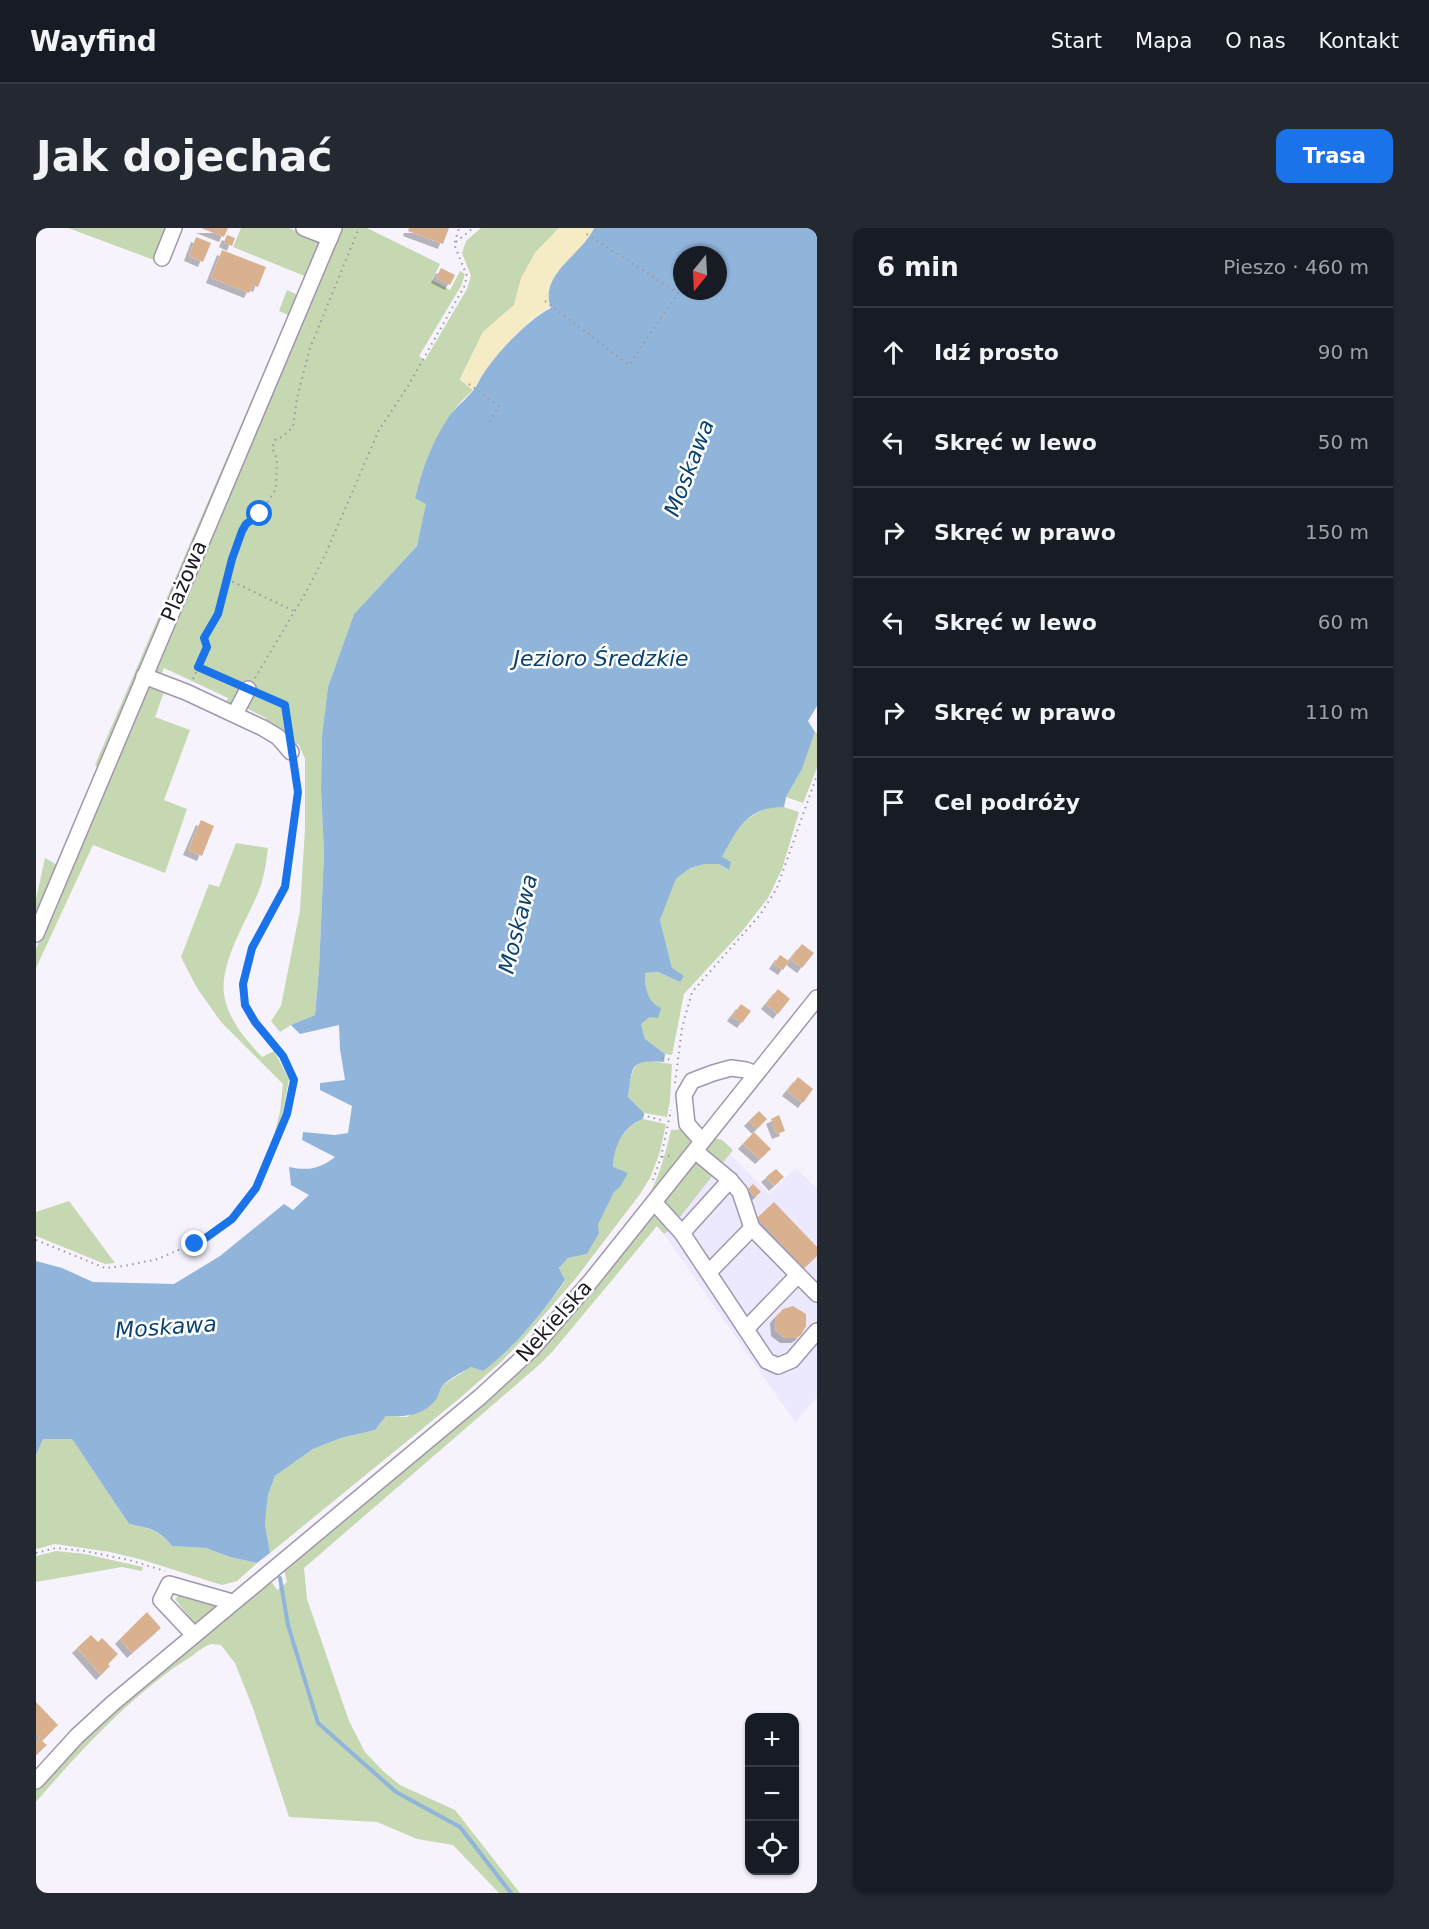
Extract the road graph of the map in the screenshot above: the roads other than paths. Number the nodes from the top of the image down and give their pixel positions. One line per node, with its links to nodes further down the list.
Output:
1 (174, 228): 4 (street)
2 (304, 228): 3 (street)
3 (332, 233): 5 (street, Plażowa)
4 (162, 258)
5 (144, 676): 7 (street); 9 (street, Plażowa)
6 (248, 689): 7 (street)
7 (234, 714): 8 (street)
8 (291, 752)
9 (36, 934)
10 (817, 998): 11 (street, Nekielska)
11 (756, 1074): 12 (street, Nekielska); 12 (street)
12 (698, 1146): 13 (street); 14 (street, Nekielska)
13 (730, 1180): 15 (street); 16 (street)
14 (654, 1202): 16 (street); 22 (street, Nekielska)
15 (752, 1228): 17 (street); 18 (street)
16 (682, 1233): 17 (street)
17 (709, 1272): 20 (street)
18 (798, 1275): 19 (street); 20 (street)
19 (817, 1294)
20 (746, 1329): 21 (street)
21 (817, 1331)
22 (236, 1599): 23 (street, Nekielska); 23 (street)
23 (194, 1635): 24 (street, Nekielska)
24 (36, 1781)

